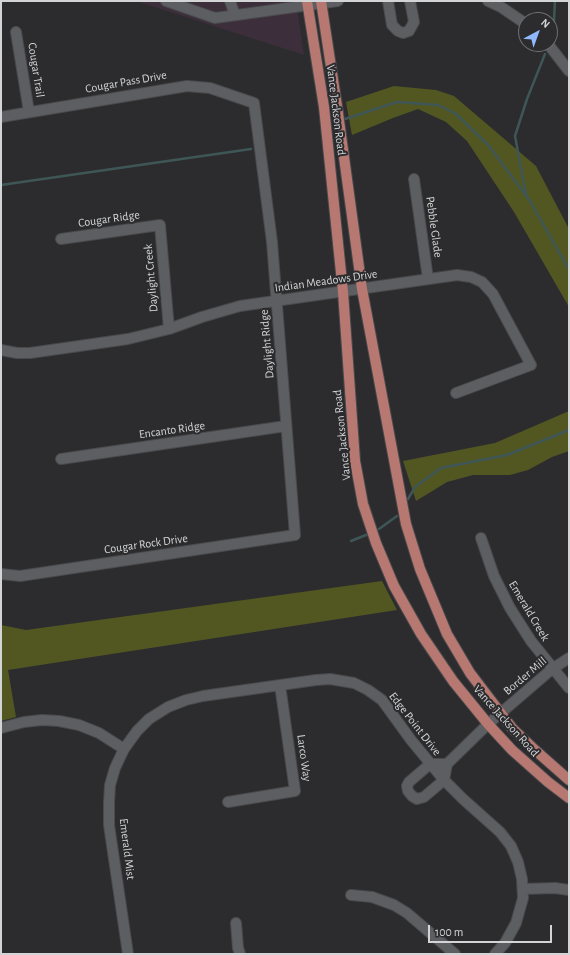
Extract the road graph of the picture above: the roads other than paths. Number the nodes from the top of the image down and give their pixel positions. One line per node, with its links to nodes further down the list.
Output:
1 (166, 1): 9 (street)
2 (230, 1): 9 (street)
3 (338, 1): 7 (street)
4 (388, 1): 5 (street)
5 (410, 1)
6 (488, 1): 10 (street)
7 (321, 2): 8 (street); 21 (main road, Vance Jackson Road)
8 (307, 3): 9 (street); 22 (main road, Vance Jackson Road)
9 (235, 15)
10 (518, 19)
11 (16, 32): 15 (street, Cougar Trail)
12 (554, 52): 13 (street)
13 (569, 72)
14 (254, 103): 15 (street, Cougar Pass Drive); 23 (street, Daylight Ridge)
15 (29, 112): 16 (street, Cougar Pass Drive)
16 (1, 116)
17 (414, 179): 20 (street, Pebble Glade)
18 (160, 225): 19 (street, Cougar Ridge); 24 (street, Daylight Creek)
19 (61, 239)
20 (428, 279): 21 (street, Indian Meadows Drive); 26 (street, Indian Meadows Drive)
21 (362, 289): 22 (street, Indian Meadows Drive); 36 (main road, Vance Jackson Road)
22 (343, 292): 23 (street, Indian Meadows Drive); 37 (main road, Vance Jackson Road)
23 (276, 301): 24 (street, Indian Meadows Drive); 27 (street, Daylight Ridge)
24 (169, 329): 25 (street, Indian Meadows Drive)
25 (1, 350)
26 (456, 393)
27 (286, 426): 28 (street, Encanto Ridge); 29 (street, Daylight Ridge)
28 (61, 459)
29 (295, 535): 31 (street, Cougar Rock Drive)
30 (481, 538): 33 (street, Emerald Creek)
31 (1, 574)
32 (569, 658): 33 (street, Border Mill)
33 (552, 669): 35 (street, Emerald Creek); 36 (street, Border Mill)
34 (280, 685): 39 (street, Edge Point Drive); 40 (street, Edge Point Drive); 45 (street, Larco Way)
35 (569, 688)
36 (501, 714): 37 (street, Border Mill); 43 (main road, Vance Jackson Road)
37 (488, 724): 41 (street, Border Mill); 44 (main road, Vance Jackson Road)
38 (1, 728): 39 (street)
39 (124, 749): 50 (street, Emerald Mist)
40 (430, 764): 41 (street); 42 (street, Edge Point Drive); 42 (street)
41 (446, 764): 42 (street)
42 (444, 780): 46 (street, Edge Point Drive)
43 (569, 780)
44 (569, 798)
45 (228, 802)
46 (523, 889): 47 (street); 53 (street, Edge Point Drive)
47 (569, 890)
48 (351, 895): 52 (street)
49 (236, 923): 51 (street)
50 (128, 954)
51 (240, 954)
52 (455, 954)
53 (495, 954)

